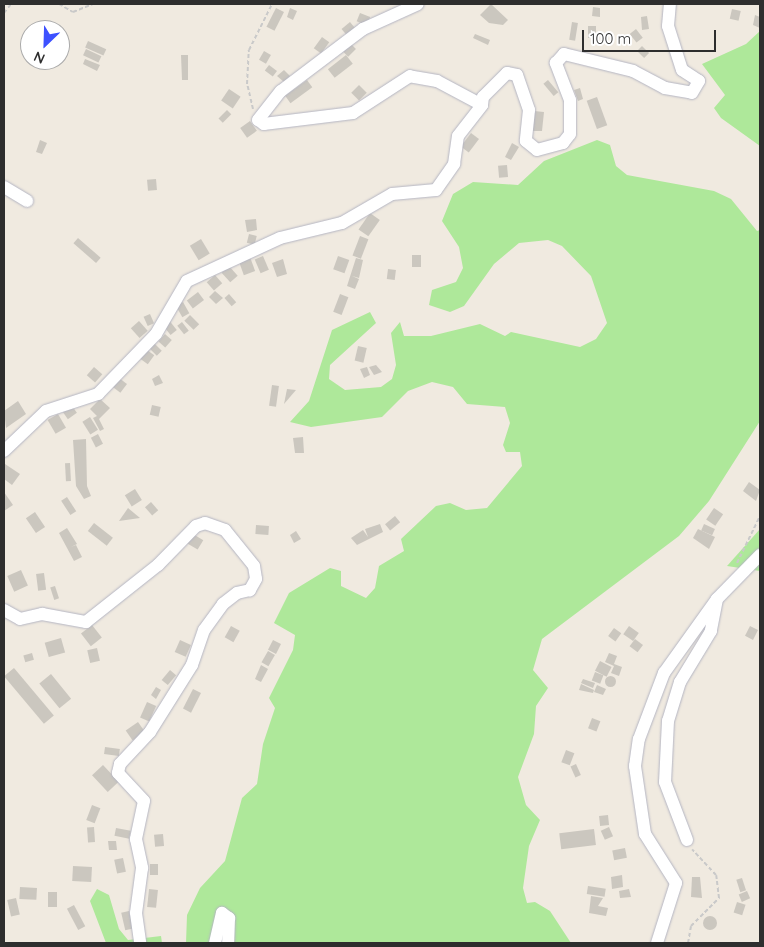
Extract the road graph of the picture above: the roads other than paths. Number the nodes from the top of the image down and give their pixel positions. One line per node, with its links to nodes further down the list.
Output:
1 (418, 4): 3 (street)
2 (670, 4): 3 (street)
3 (482, 105): 6 (street)
4 (4, 187): 5 (street)
5 (26, 202)
6 (4, 452)
7 (760, 555): 8 (street)
8 (717, 599): 10 (street); 14 (street)
9 (4, 610): 11 (street)
10 (687, 840)
11 (140, 943)
12 (214, 943): 13 (street)
13 (228, 943)
14 (657, 943)

